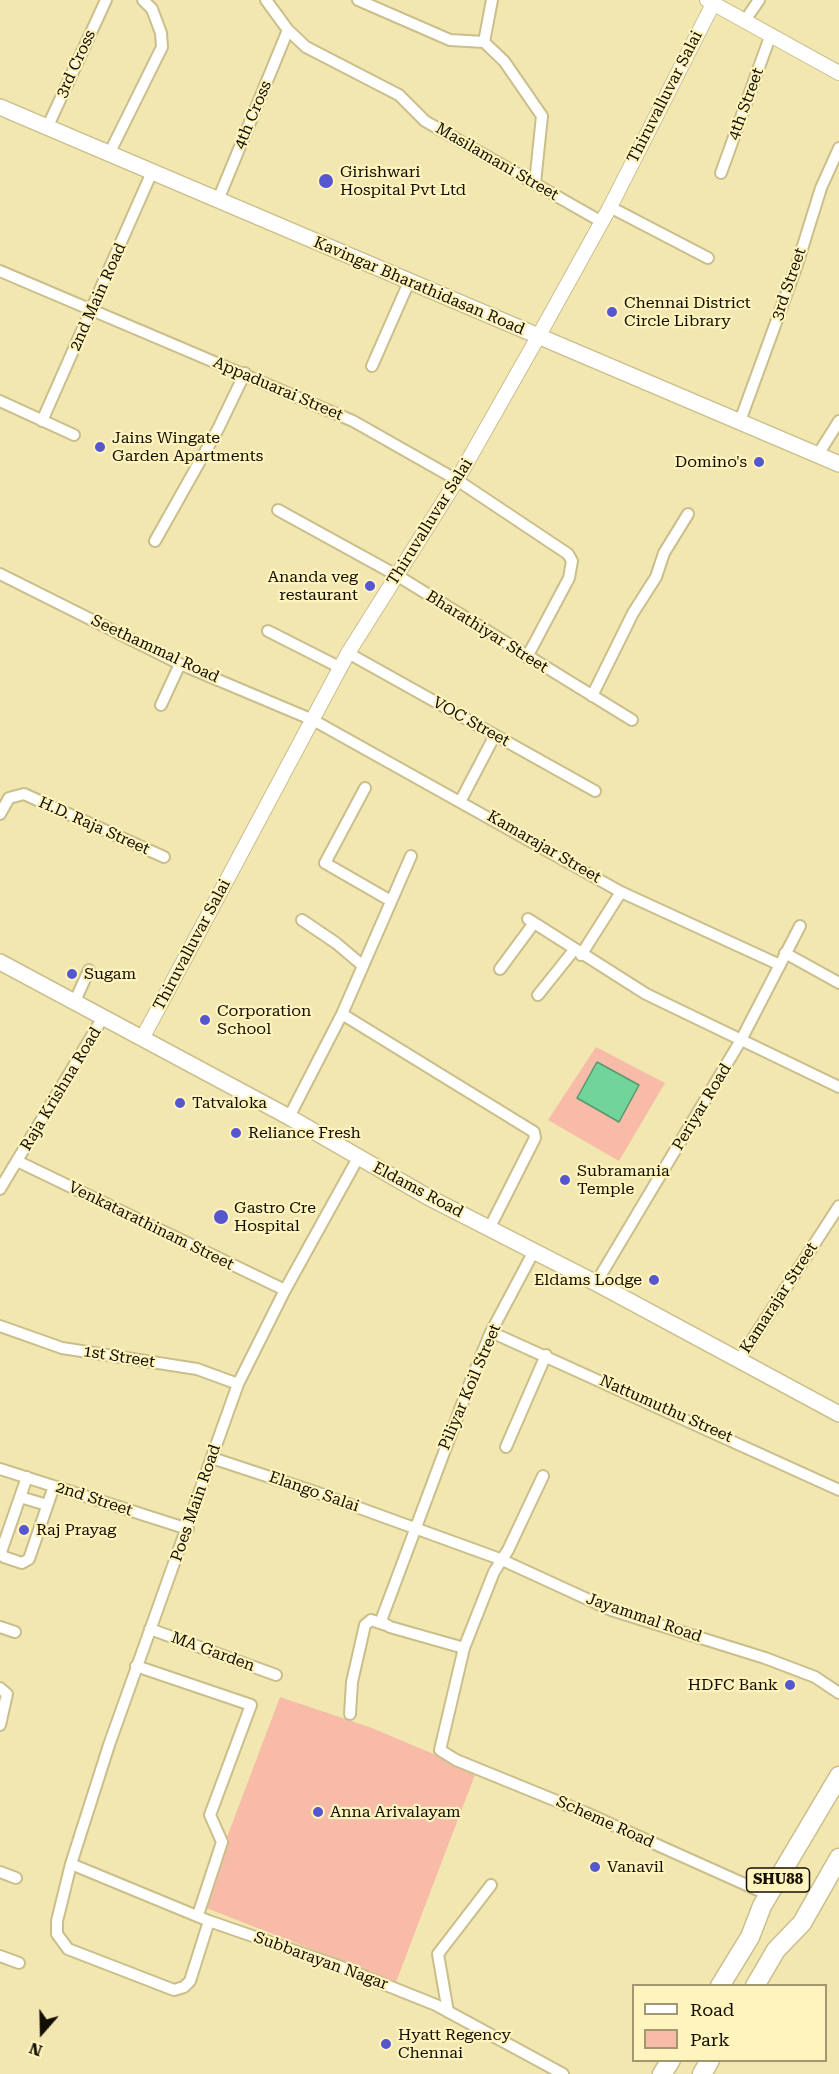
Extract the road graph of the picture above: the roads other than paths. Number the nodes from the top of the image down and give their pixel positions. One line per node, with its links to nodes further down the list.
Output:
1 (106, 0): 14 (street, 3rd Cross)
2 (144, 0): 16 (street)
3 (266, 0): 9 (street, Masilamani Street)
4 (358, 0): 11 (street)
5 (492, 0): 11 (street)
6 (759, 0): 8 (street)
7 (710, 2): 8 (street); 21 (street, Thiruvalluvar Salai)
8 (746, 19): 10 (street)
9 (288, 30): 19 (street, Masilamani Street); 20 (street, 4th Cross)
10 (771, 34): 12 (street); 18 (street, 4th Street)
11 (484, 42): 19 (street)
12 (839, 73)
13 (0, 107): 14 (main road, Kavingar Bharathidasan Road)
14 (47, 128): 16 (main road, Kavingar Bharathidasan Road)
15 (839, 148): 32 (street, 3rd Street)
16 (109, 154): 17 (main road, Kavingar Bharathidasan Road)
17 (152, 172): 20 (main road, Kavingar Bharathidasan Road); 26 (street, 2nd Main Road)
18 (721, 174)
19 (535, 183): 22 (street, Masilamani Street)
20 (218, 200): 25 (main road, Kavingar Bharathidasan Road)
21 (610, 207): 22 (street, Thiruvalluvar Salai); 23 (street)
22 (602, 222): 27 (street, Thiruvalluvar Salai)
23 (708, 258)
24 (0, 271): 26 (street, Appaduarai Street)
25 (409, 282): 27 (main road, Kavingar Bharathidasan Road); 28 (street)
26 (93, 310): 29 (street, Appaduarai Street); 31 (street, 2nd Main Road)
27 (538, 337): 32 (main road, Kavingar Bharathidasan Road); 37 (street, Thiruvalluvar Salai)
28 (372, 366)
29 (244, 374): 37 (street, Appaduarai Street); 40 (street)
30 (0, 401): 31 (street)
31 (42, 421): 34 (street)
32 (740, 421): 35 (main road, Kavingar Bharathidasan Road)
33 (839, 421): 35 (street)
34 (74, 435)
35 (817, 456): 36 (main road, Kavingar Bharathidasan Road)
36 (839, 464)
37 (457, 480): 42 (street, Thiruvalluvar Salai); 45 (street, Appaduarai Street)
38 (278, 510): 42 (street, Bharathiyar Street)
39 (688, 514): 48 (street)
40 (155, 541)
41 (0, 574): 46 (street, Seethammal Road)
42 (398, 576): 44 (street, Thiruvalluvar Salai); 45 (street, Bharathiyar Street)
43 (268, 631): 47 (street)
44 (348, 653): 47 (street, Thiruvalluvar Salai); 52 (street, VOC Street)
45 (527, 657): 48 (street, Bharathiyar Street)
46 (180, 664): 49 (street); 50 (street, Seethammal Road)
47 (340, 668): 50 (street, Thiruvalluvar Salai)
48 (592, 696): 51 (street, Bharathiyar Street)
49 (161, 705)
50 (313, 720): 55 (street, Kamarajar Street); 75 (street, Thiruvalluvar Salai)
51 (632, 720)
52 (495, 735): 54 (street, VOC Street); 55 (street)
53 (365, 788): 60 (street)
54 (595, 791)
55 (461, 800): 59 (street, Kamarajar Street)
56 (0, 814): 58 (street, H.D. Raja Street)
57 (411, 856): 60 (street)
58 (164, 857)
59 (621, 892): 63 (street); 67 (street, Kamarajar Street)
60 (391, 901): 66 (street)
61 (302, 920): 66 (street)
62 (800, 926): 64 (street, Periyar Road)
63 (577, 952): 68 (street); 71 (street); 76 (street)
64 (786, 953): 67 (street, Periyar Road); 70 (street)
65 (0, 962): 72 (main road, Eldams Road)
66 (362, 965): 73 (street)
67 (780, 965): 76 (street, Periyar Road)
68 (500, 969)
69 (90, 970): 72 (street)
70 (839, 983)
71 (538, 995)
72 (74, 1003): 74 (main road, Eldams Road)
73 (342, 1014): 78 (street); 83 (street)
74 (102, 1019): 75 (main road, Eldams Road); 80 (street, Raja Krishna Road)
75 (142, 1037): 78 (main road, Eldams Road)
76 (741, 1040): 77 (street); 85 (street, Periyar Road)
77 (839, 1087)
78 (289, 1117): 79 (main road, Eldams Road)
79 (358, 1158): 83 (main road, Eldams Road); 86 (street, Poes Main Road)
80 (17, 1161): 81 (street, Raja Krishna Road); 86 (street, Venkatarathinam Street)
81 (0, 1189)
82 (839, 1206): 90 (street, Kamarajar Street)
83 (490, 1227): 84 (main road, Eldams Road)
84 (534, 1251): 85 (main road, Eldams Road); 88 (street, Piliyar Koil Street)
85 (596, 1283): 90 (main road, Eldams Road)
86 (285, 1290): 91 (street, Poes Main Road)
87 (0, 1326): 91 (street, 1st Street)
88 (491, 1332): 89 (street, Nattumuthu Street); 102 (street, Piliyar Koil Street)
89 (546, 1355): 93 (street); 99 (street, Nattumuthu Street)
90 (739, 1360): 92 (main road, Eldams Road)
91 (238, 1384): 94 (street, Poes Main Road)
92 (839, 1414)
93 (506, 1447)
94 (212, 1458): 102 (street, Elango Salai); 103 (street, Poes Main Road)
95 (0, 1469): 97 (street, 2nd Street)
96 (543, 1476): 104 (street)
97 (27, 1477): 98 (street, 2nd Street); 100 (street)
98 (54, 1486): 101 (street); 103 (street, 2nd Street)
99 (839, 1490)
100 (20, 1497): 101 (street); 101 (street)
101 (47, 1505)
102 (415, 1527): 104 (street, Jayammal Road); 105 (street, Piliyar Koil Street)
103 (188, 1529): 107 (street, Poes Main Road)
104 (500, 1559): 109 (street); 113 (street, Jayammal Road)
105 (386, 1625): 109 (street); 114 (street)
106 (0, 1627): 108 (street)
107 (150, 1629): 110 (street, Poes Main Road); 111 (street, MA Garden)
108 (15, 1632)
109 (464, 1648): 122 (street, Scheme Road)
110 (136, 1666): 118 (street, Poes Main Road); 123 (street)
111 (276, 1675)
112 (0, 1688): 115 (street)
113 (839, 1693)
114 (350, 1714)
115 (0, 1725)
116 (839, 1776): 122 (main road, SHU88)
117 (839, 1858): 128 (main road, SHU88)
118 (71, 1864): 123 (street, Subbarayan Nagar); 124 (street, Poes Main Road)
119 (0, 1872): 120 (street)
120 (16, 1878)
121 (490, 1885): 129 (street)
122 (769, 1895): 127 (main road, SHU88)
123 (198, 1915): 124 (street, Subbarayan Nagar)
124 (209, 1921): 129 (street, Subbarayan Nagar)
125 (0, 1956): 126 (street)
126 (19, 1963)
127 (721, 1984)
128 (756, 1984)
129 (448, 2012): 130 (street, Subbarayan Nagar)
130 (563, 2074)

